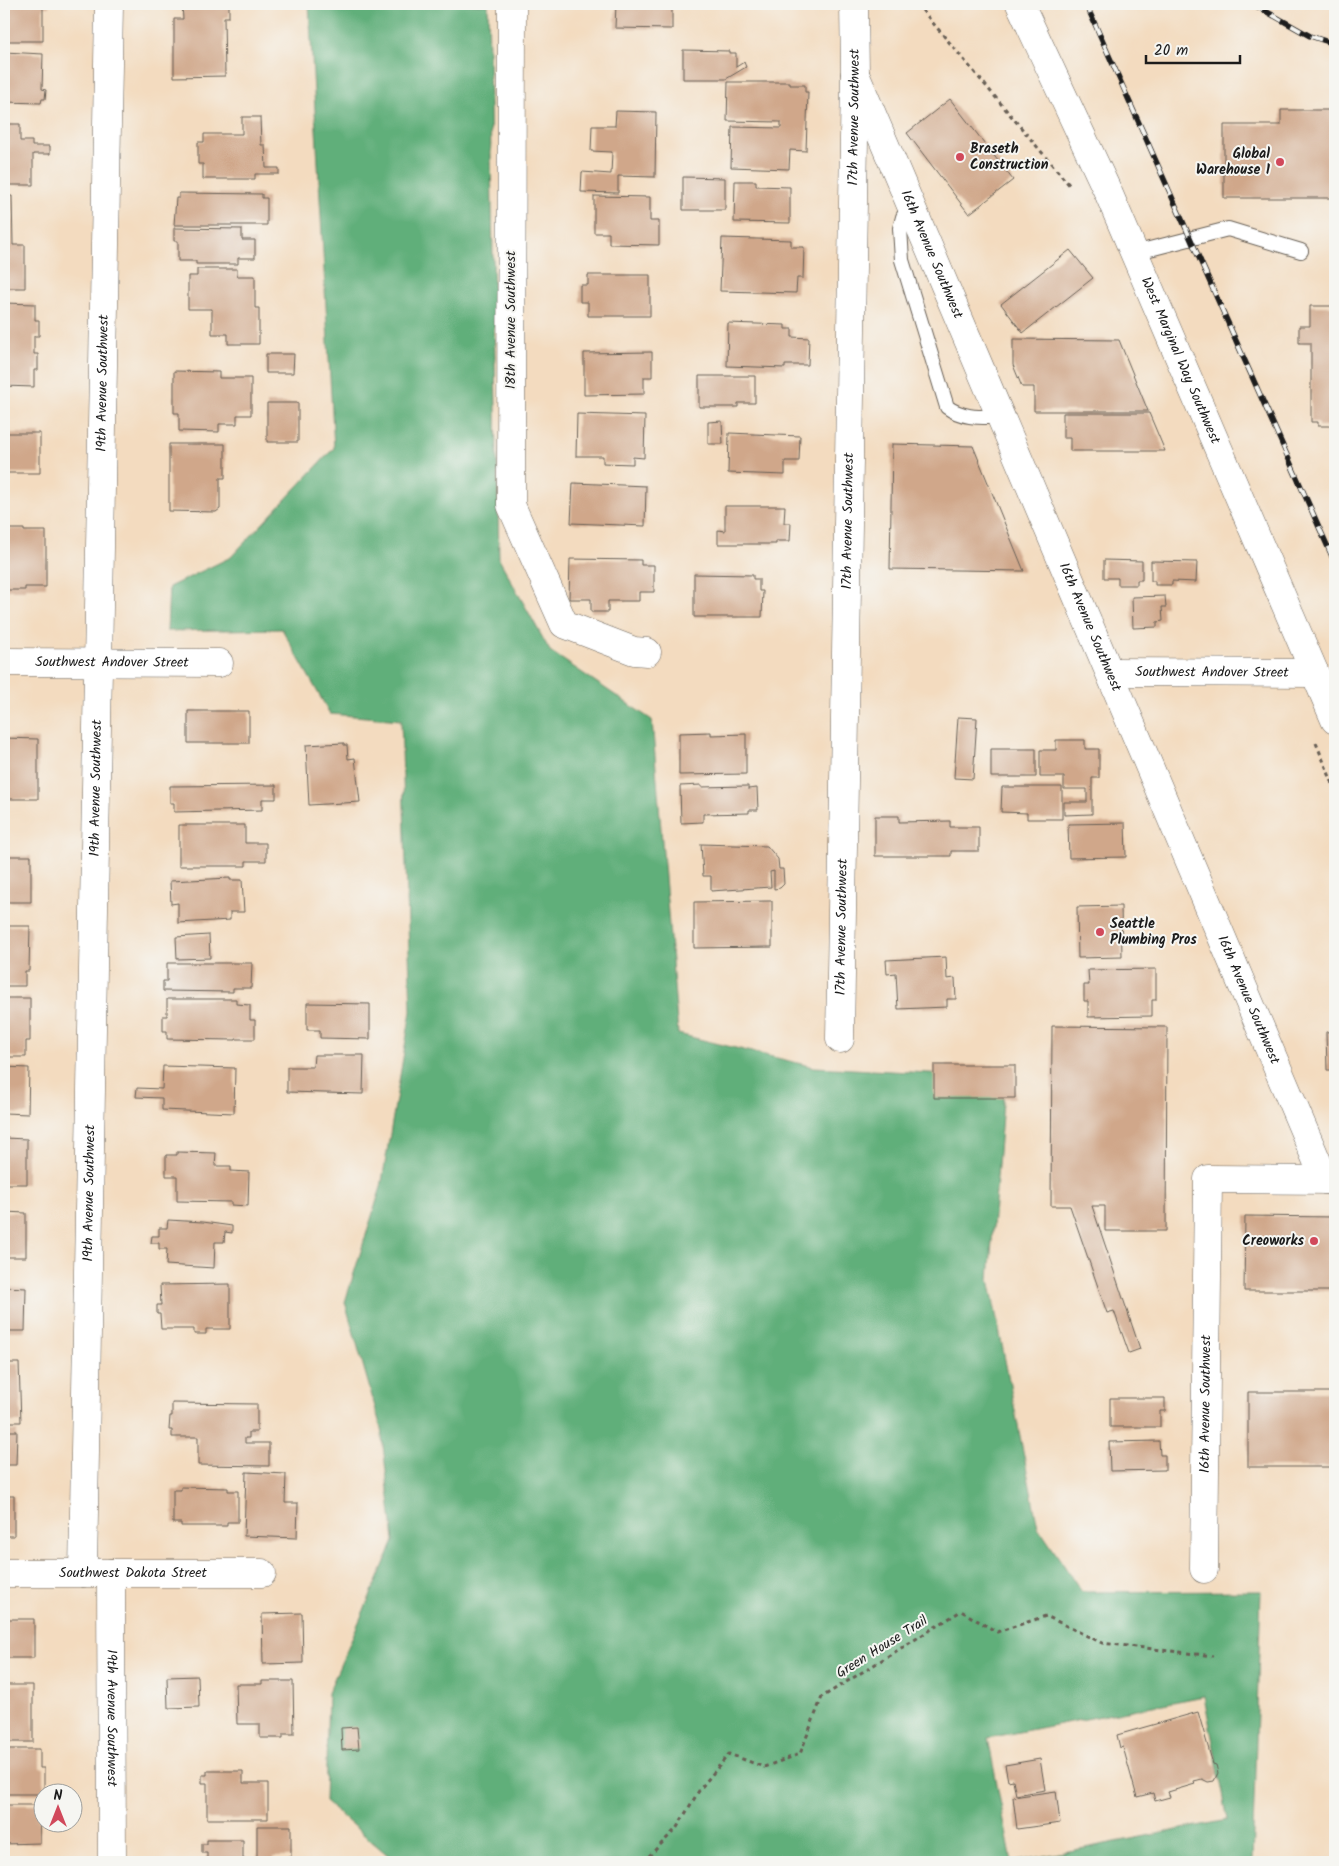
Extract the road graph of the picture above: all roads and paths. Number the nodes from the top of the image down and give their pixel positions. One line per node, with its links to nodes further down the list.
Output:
1 (109, 4): 14 (street, 19th Avenue Southwest)
2 (512, 4): 12 (street, 18th Avenue Southwest)
3 (854, 4): 6 (street, 17th Avenue Southwest)
4 (917, 4): 7 (path)
5 (1020, 4): 10 (street, West Marginal Way Southwest)
6 (855, 74): 8 (street, 16th Avenue Southwest); 19 (street, 17th Avenue Southwest)
7 (1072, 189)
8 (911, 203): 11 (street, 16th Avenue Southwest); 11 (lane)
9 (1301, 251): 10 (lane)
10 (1134, 253): 17 (street, West Marginal Way Southwest)
11 (1002, 417): 16 (street, 16th Avenue Southwest)
12 (647, 652)
13 (4, 662): 14 (street, Southwest Andover Street)
14 (98, 663): 15 (street, Southwest Andover Street); 23 (street, 19th Avenue Southwest)
15 (219, 663)
16 (1110, 672): 17 (street, Southwest Andover Street); 20 (street, 16th Avenue Southwest)
17 (1316, 673): 18 (street, West Marginal Way Southwest)
18 (1335, 720)
19 (840, 1038)
20 (1330, 1180): 21 (street, 16th Avenue Southwest)
21 (1204, 1569)
22 (4, 1573): 23 (street, Southwest Dakota Street)
23 (83, 1573): 24 (street, Southwest Dakota Street)
24 (111, 1573): 25 (street, Southwest Dakota Street); 27 (street, 19th Avenue Southwest)
25 (262, 1573)
26 (1213, 1656): 28 (path, Green House Trail)
27 (112, 1862)
28 (643, 1862)

